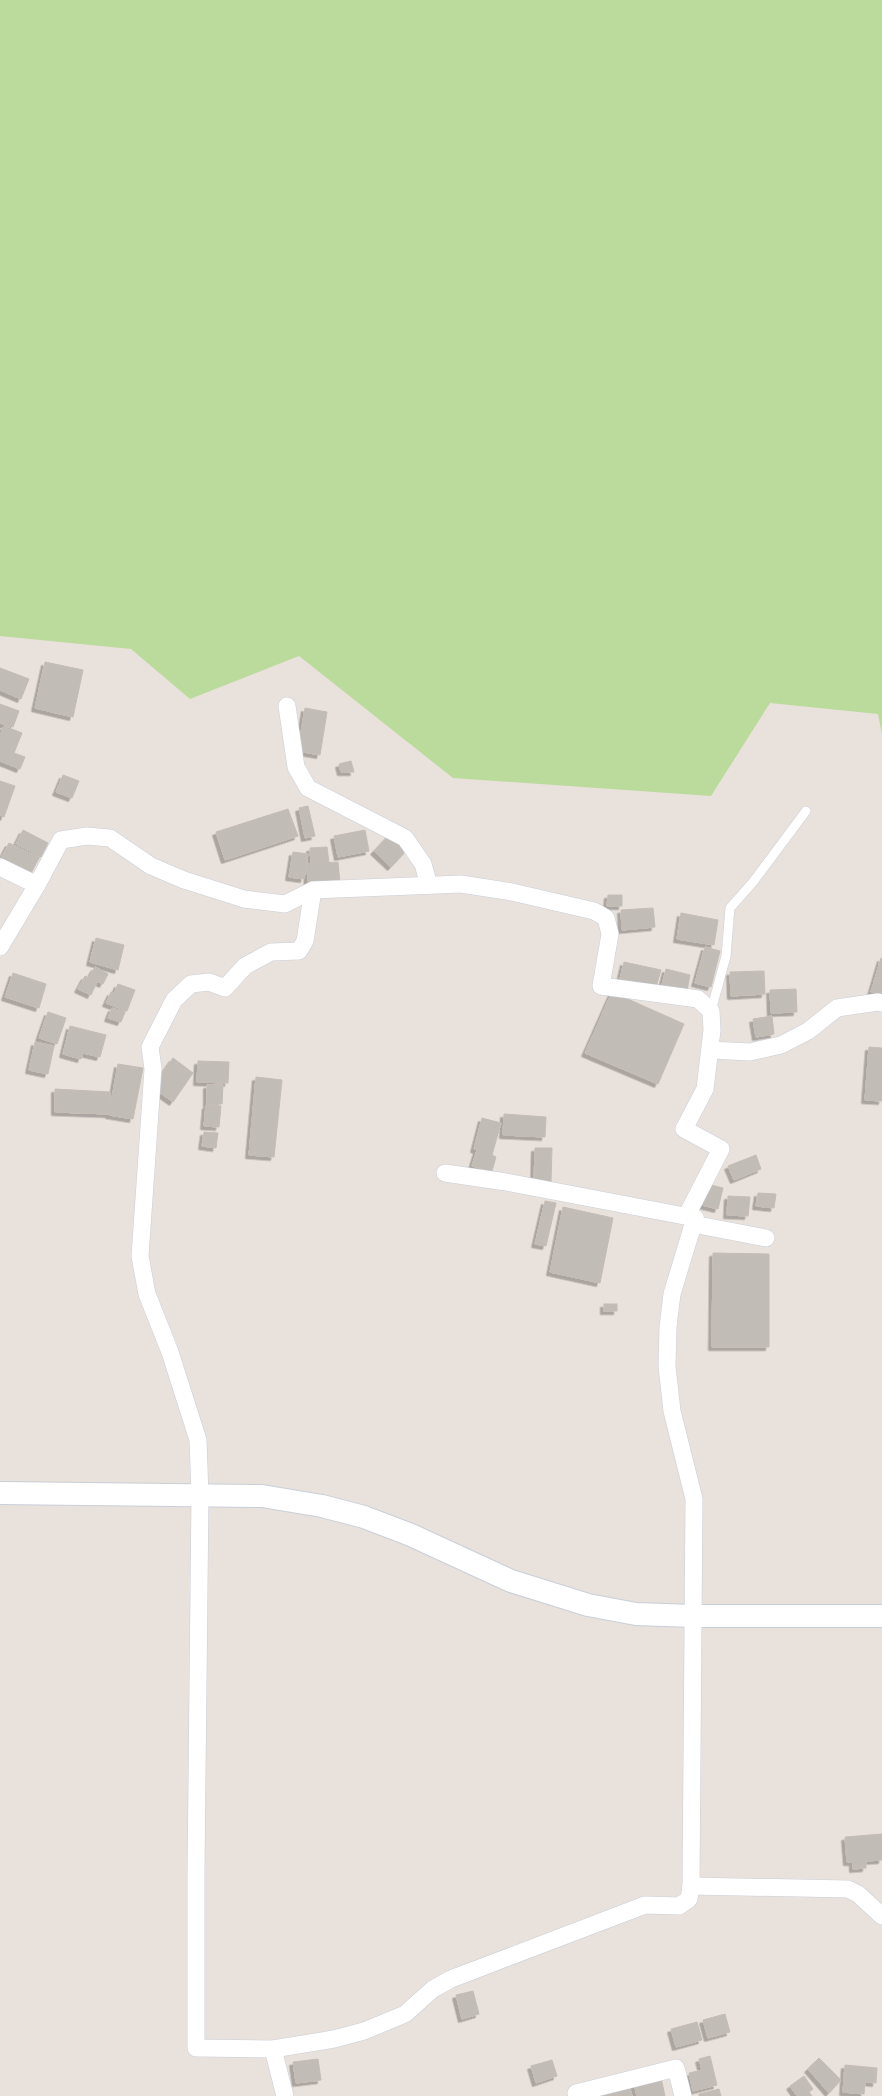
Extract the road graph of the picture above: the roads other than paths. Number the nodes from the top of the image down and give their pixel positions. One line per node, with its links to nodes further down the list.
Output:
1 (287, 706): 5 (street)
2 (806, 811): 9 (lane)
3 (0, 867): 4 (street)
4 (37, 885): 6 (street); 7 (street)
5 (429, 885): 6 (street); 9 (street)
6 (313, 890): 15 (street)
7 (0, 946)
8 (882, 1003): 10 (street)
9 (711, 1011): 10 (street)
10 (710, 1050): 12 (street)
11 (444, 1173): 12 (street)
12 (694, 1221): 13 (street); 16 (street)
13 (766, 1238)
14 (0, 1493): 15 (street)
15 (200, 1495): 16 (street); 20 (street)
16 (693, 1616): 17 (street); 18 (street)
17 (882, 1616)
18 (691, 1886): 19 (street); 20 (street)
19 (882, 1916)
20 (273, 2049): 21 (street)
21 (285, 2096)
22 (578, 2096): 23 (street)
23 (683, 2096)

